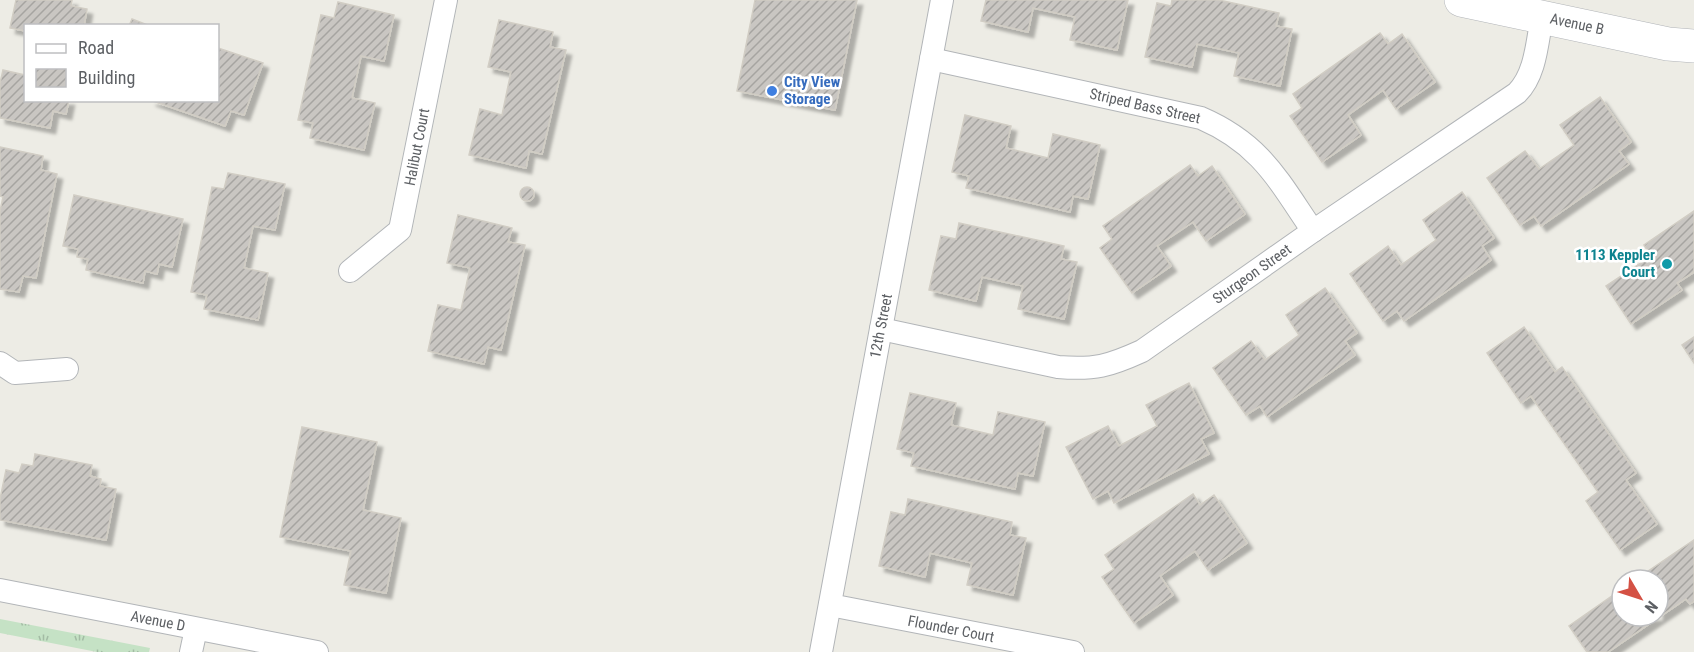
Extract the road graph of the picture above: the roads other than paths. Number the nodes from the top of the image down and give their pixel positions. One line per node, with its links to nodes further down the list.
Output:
1 (446, 0): 8 (street, Halibut Court)
2 (942, 0): 6 (street, 12th Street)
3 (1461, 0): 4 (street, Avenue B)
4 (1542, 17): 5 (street, Avenue B); 7 (street, Sturgeon Street)
5 (1694, 46)
6 (931, 59): 7 (street, Striped Bass Street); 9 (street, 12th Street)
7 (1313, 231): 9 (street, Sturgeon Street)
8 (350, 271)
9 (881, 329): 13 (street, 12th Street)
10 (0, 363): 11 (street)
11 (67, 369)
12 (0, 590): 14 (street, Avenue D)
13 (830, 605): 17 (street, 12th Street); 18 (street, Flounder Court)
14 (196, 628): 15 (street); 16 (street, Avenue D)
15 (191, 652)
16 (317, 652)
17 (821, 652)
18 (1073, 652)

